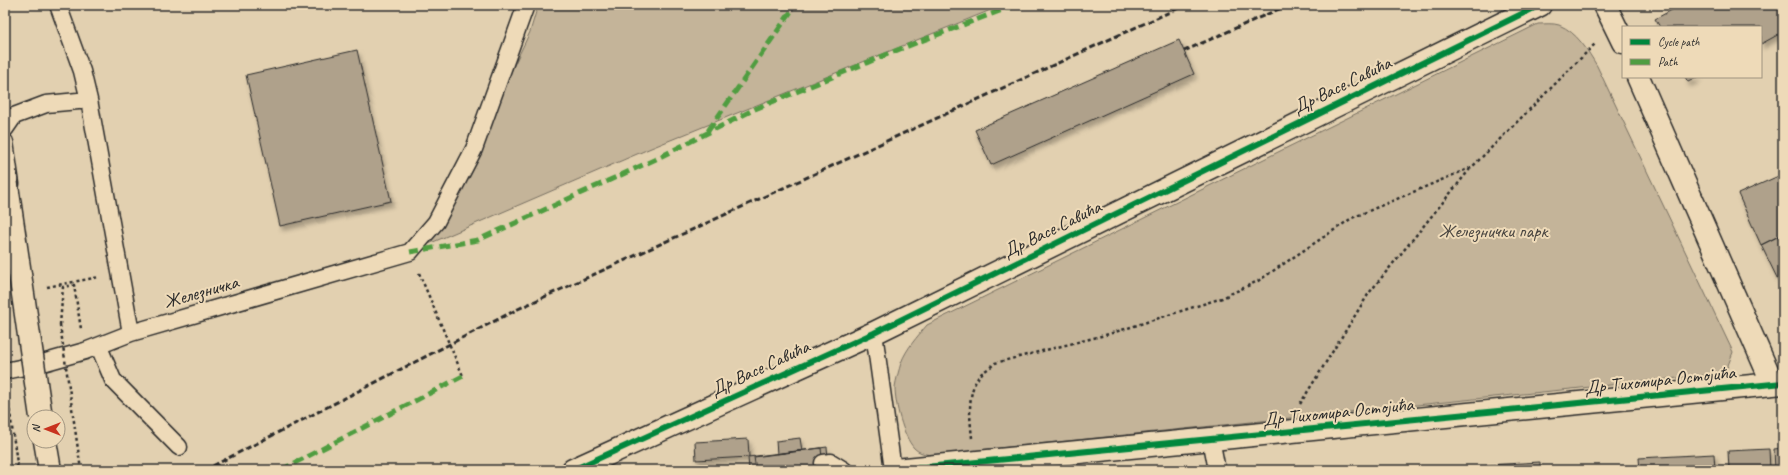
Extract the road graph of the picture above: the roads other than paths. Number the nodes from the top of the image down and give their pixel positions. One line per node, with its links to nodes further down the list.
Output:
1 (58, 5): 7 (lane)
2 (526, 5): 12 (lane, Железничка)
3 (1540, 5): 13 (street, Др Васе Савића)
4 (1605, 5): 5 (street)
5 (1619, 33)
6 (1638, 78): 16 (street)
7 (89, 100): 8 (lane); 12 (lane)
8 (5, 129)
9 (5, 142): 11 (lane)
10 (5, 172): 17 (street, bridge)
11 (24, 278)
12 (131, 333): 14 (lane, Железничка)
13 (874, 333): 23 (street, Др Васе Савића); 25 (lane)
14 (99, 347): 15 (lane, Железничка); 19 (lane)
15 (5, 371)
16 (1778, 384): 18 (street, Др Тихомира Остојића)
17 (41, 409)
18 (1211, 439): 25 (street, Др Тихомира Остојића); 26 (lane)
19 (179, 447)
20 (46, 449): 22 (street)
21 (823, 463): 24 (lane)
22 (50, 470)
23 (573, 470)
24 (844, 470)
25 (894, 470)
26 (1217, 470)

